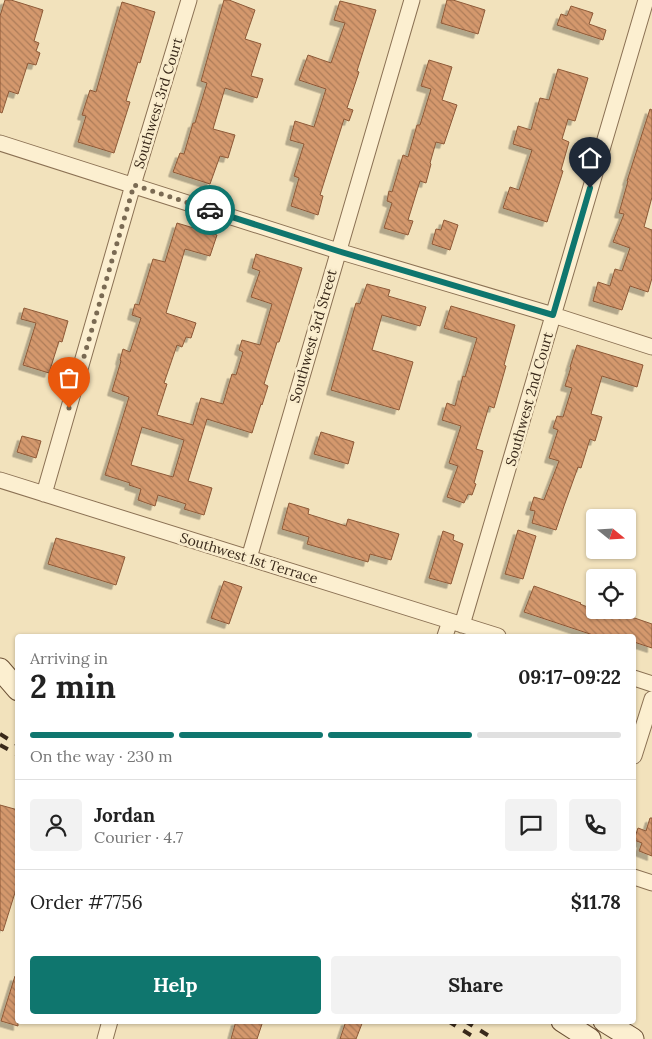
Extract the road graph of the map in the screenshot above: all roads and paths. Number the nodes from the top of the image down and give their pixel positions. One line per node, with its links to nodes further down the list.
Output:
1 (189, 0): 5 (street, Southwest 3rd Court)
2 (412, 0): 6 (street, Southwest 3rd Street)
3 (646, 0): 7 (street, Southwest 2nd Court)
4 (0, 143): 5 (street)
5 (134, 185): 6 (street); 10 (street, Southwest 3rd Court)
6 (338, 251): 7 (street); 11 (street, Southwest 3rd Street)
7 (553, 315): 8 (street); 12 (street, Southwest 2nd Court)
8 (652, 347)
9 (0, 480): 10 (street, Southwest 1st Terrace)
10 (44, 494): 11 (street, Southwest 1st Terrace)
11 (249, 558): 12 (street, Southwest 1st Terrace)
12 (456, 623): 13 (street, Southwest 2nd Court); 14 (street, Southwest 1st Terrace)
13 (447, 634)
14 (492, 634)
15 (0, 668): 16 (main road); 19 (main road)
16 (15, 671)
17 (636, 679): 18 (street)
18 (652, 684)
19 (15, 686)
20 (652, 699): 21 (street)
21 (636, 750)
22 (636, 878): 23 (street)
23 (652, 883)
24 (109, 1024): 27 (street)
25 (567, 1024): 28 (main road)
26 (609, 1024): 29 (main road)
27 (105, 1039)
28 (590, 1039)
29 (633, 1039)

